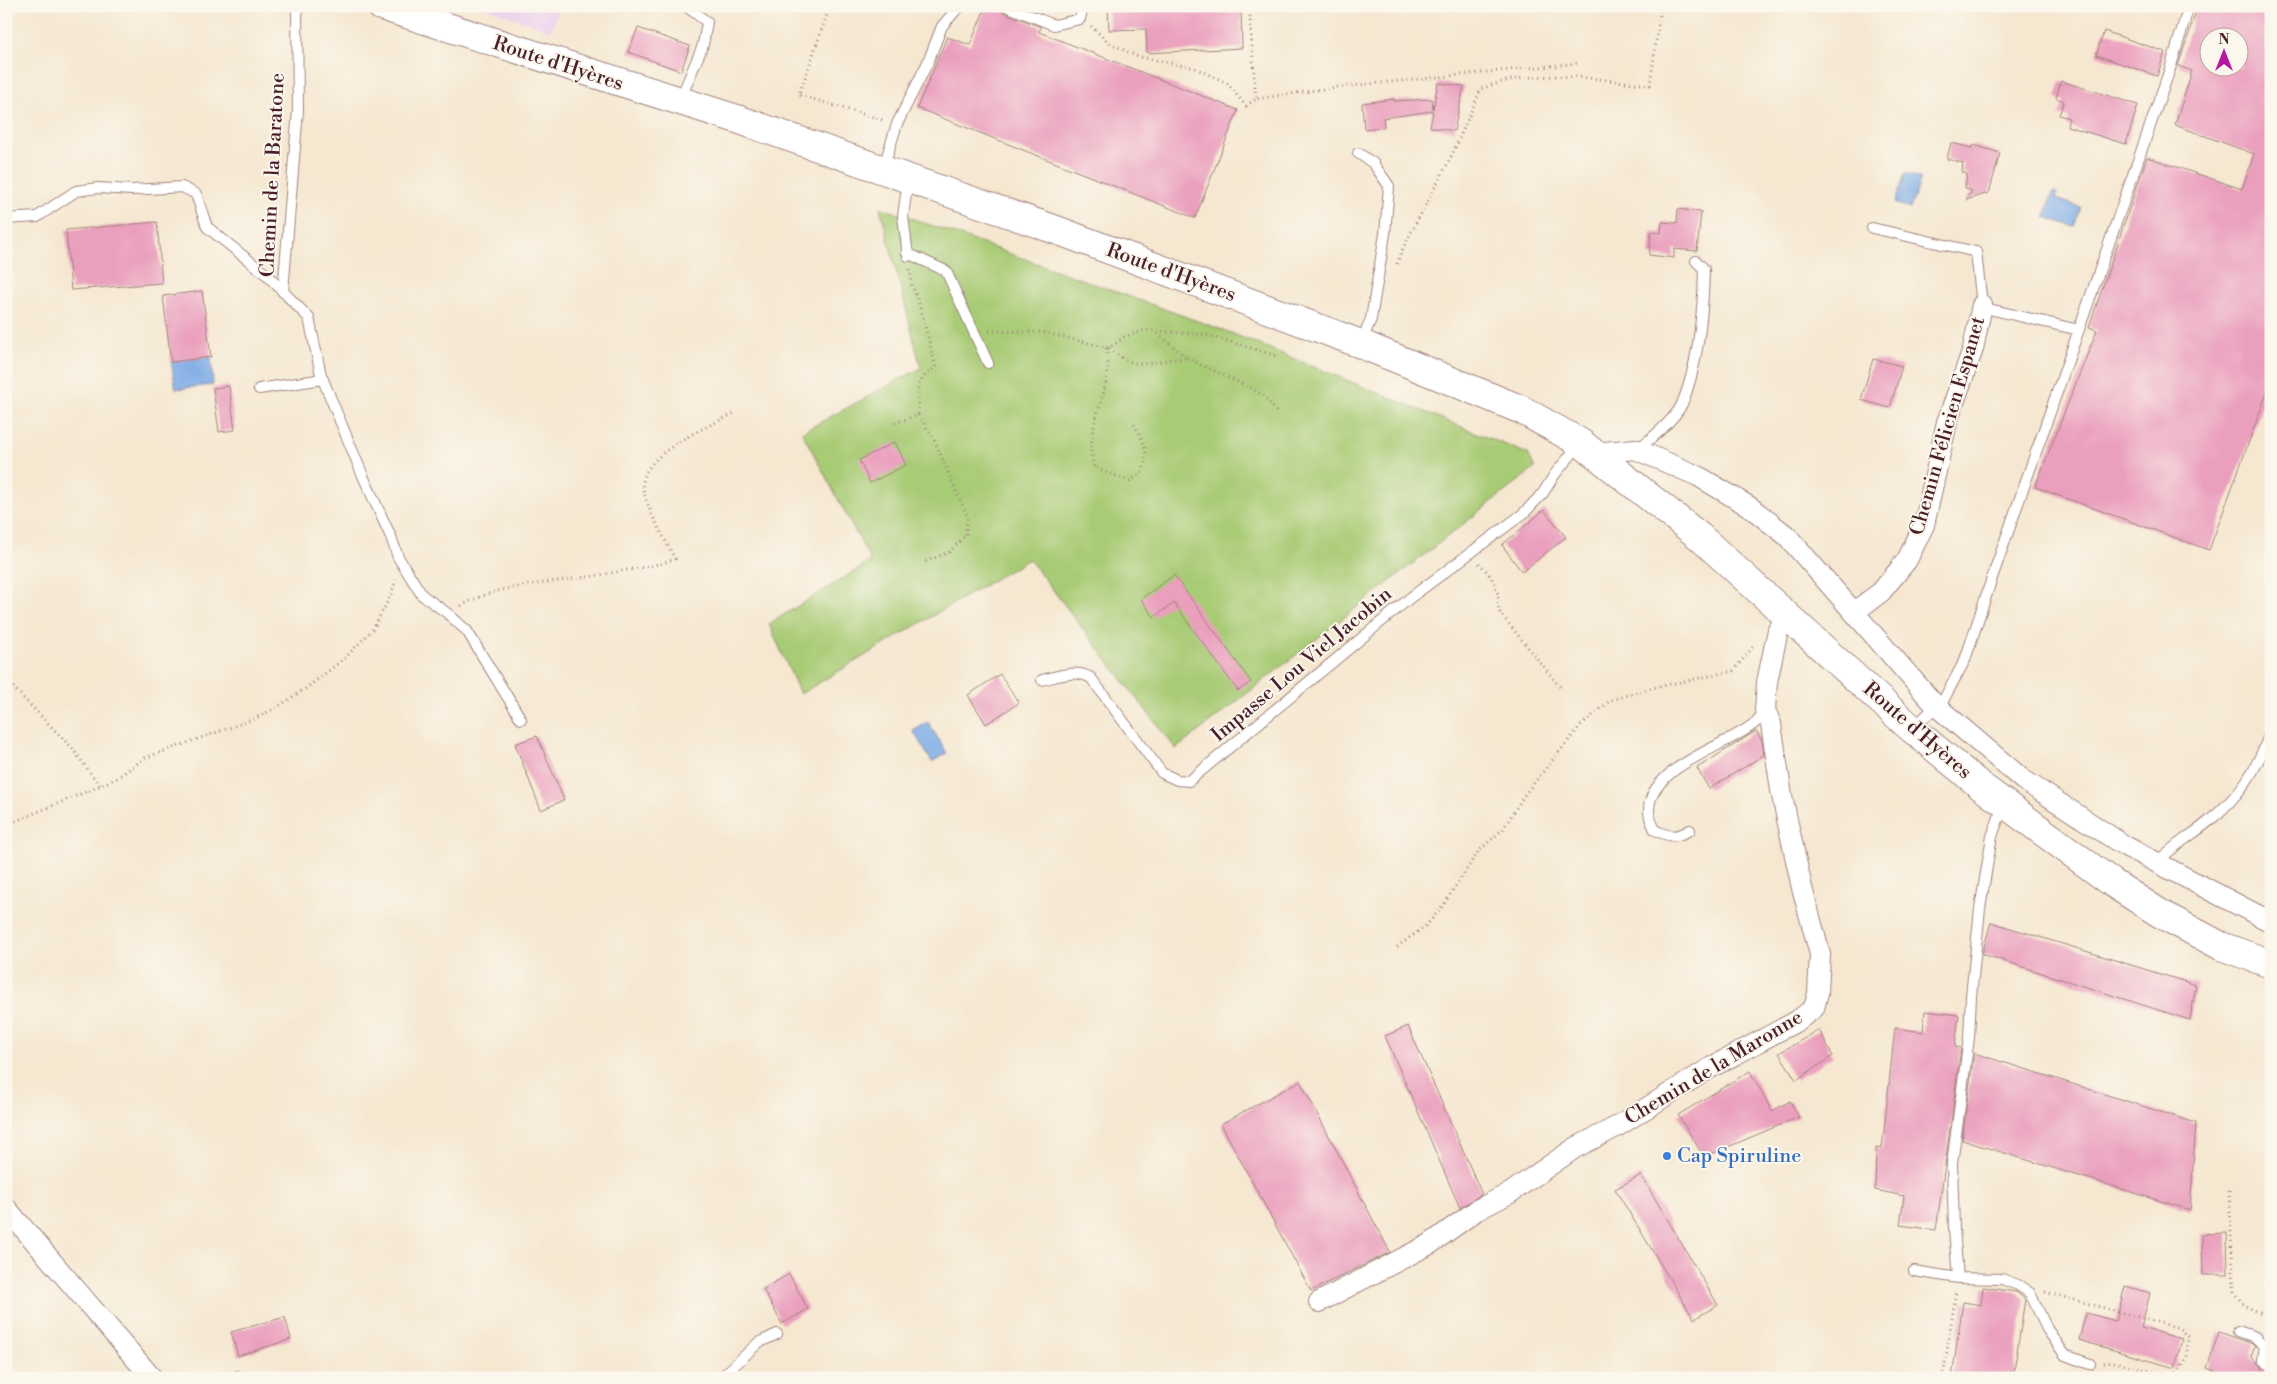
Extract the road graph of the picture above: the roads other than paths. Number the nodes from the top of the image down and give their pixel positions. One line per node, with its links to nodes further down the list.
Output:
1 (296, 6): 15 (lane, Chemin de la Baratone)
2 (381, 6): 8 (main road, Route d'Hyères)
3 (686, 6): 9 (lane)
4 (962, 6): 11 (lane)
5 (1006, 6): 6 (lane)
6 (1083, 6)
7 (2189, 6): 17 (lane)
8 (434, 15): 9 (main road, Route d'Hyères)
9 (681, 98): 11 (main road, Route d'Hyères)
10 (1358, 153): 18 (lane)
11 (896, 175): 18 (main road, Route d'Hyères); 19 (lane)
12 (6, 219): 15 (lane)
13 (1872, 228): 16 (lane)
14 (1696, 261): 23 (lane)
15 (283, 292): 20 (lane, Chemin de la Baratone)
16 (1982, 305): 17 (lane); 24 (street, Chemin Félicien Espanet)
17 (2079, 330): 27 (lane)
18 (1361, 344): 22 (main road, Route d'Hyères)
19 (988, 364)
20 (323, 379): 21 (lane); 29 (lane, Chemin de la Baratone)
21 (259, 389)
22 (1588, 448): 23 (street, Route d'Hyères); 25 (main road, Route d'Hyères); 26 (lane, Impasse Lou Viel Jacobin)
23 (1635, 449): 24 (street, Route d'Hyères)
24 (1854, 612): 27 (street, Route d'Hyères)
25 (1788, 617): 28 (street, Chemin de la Maronne); 30 (main road, Route d'Hyères)
26 (1042, 680)
27 (1935, 706): 30 (lane); 34 (street, Route d'Hyères)
28 (1765, 710): 33 (lane); 40 (street, Chemin de la Maronne)
29 (521, 719)
30 (1912, 729): 32 (main road, Route d'Hyères)
31 (2271, 730): 34 (lane)
32 (2004, 803): 36 (main road, Route d'Hyères); 39 (lane)
33 (1690, 830)
34 (2157, 863): 35 (street, Route d'Hyères)
35 (2271, 922)
36 (2271, 964)
37 (6, 1208): 45 (street)
38 (1914, 1271): 39 (lane)
39 (1958, 1278): 43 (lane)
40 (1318, 1302)
41 (2238, 1330): 44 (lane)
42 (777, 1334): 46 (lane)
43 (2090, 1364)
44 (2271, 1365)
45 (152, 1378)
46 (721, 1378)

